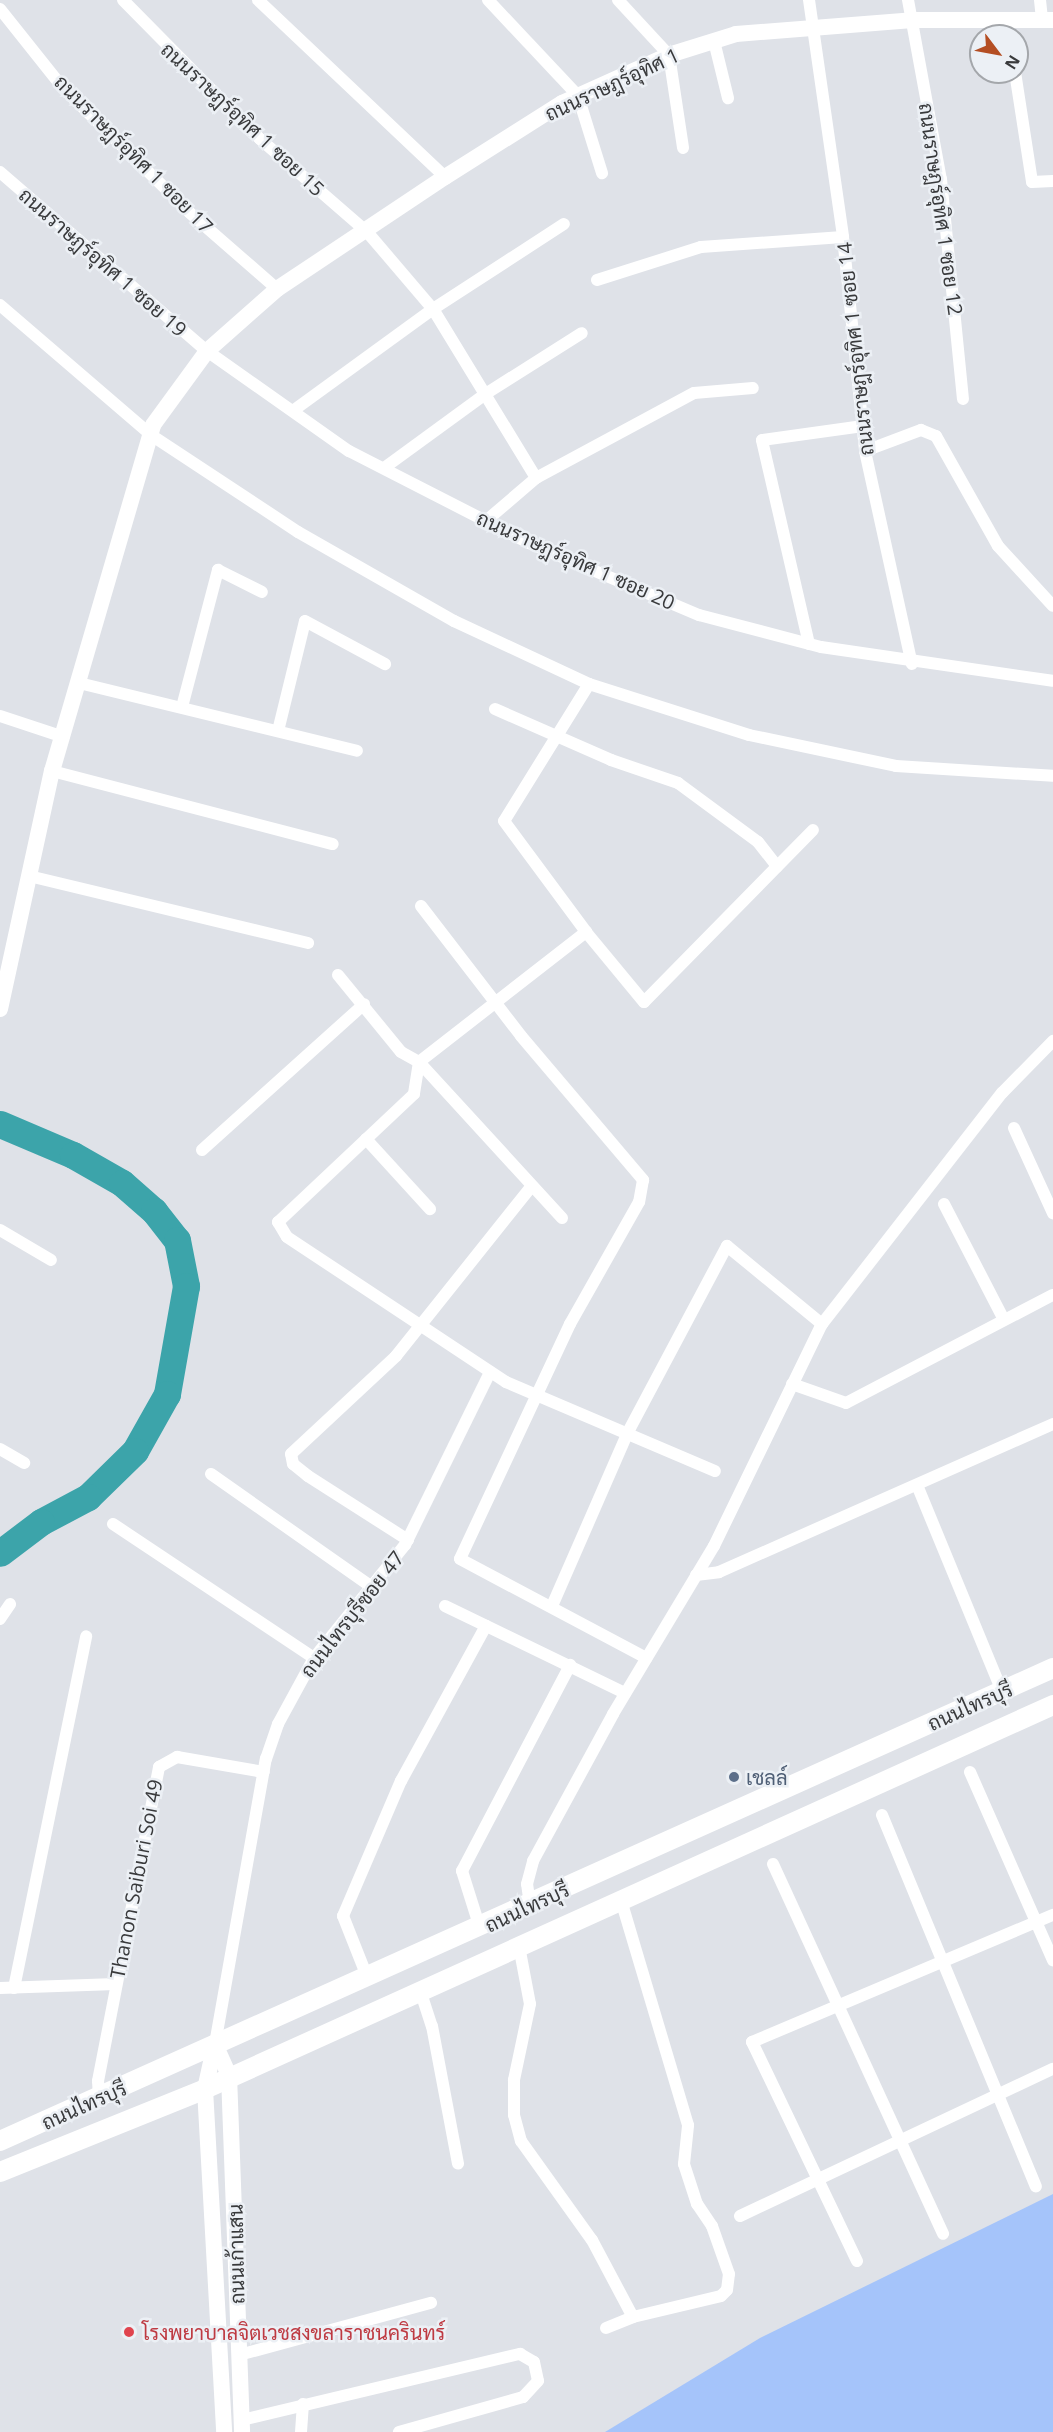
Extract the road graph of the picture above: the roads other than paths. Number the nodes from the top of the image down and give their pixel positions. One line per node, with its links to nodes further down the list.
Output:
1 (123, 0): 25 (street, ถนนราษฎร์อุทิศ 1 ซอย 15)
2 (258, 0): 22 (street)
3 (489, 0): 17 (street)
4 (618, 0): 15 (street)
5 (808, 0): 13 (street, ถนนราษฎร์อุทิศ 1 ซอย 14)
6 (908, 0): 9 (street, ถนนราษฎร์อุทิศ 1 ซอย 12)
7 (1040, 0): 10 (street)
8 (0, 9): 28 (street, ถนนราษฎร์อุทิศ 1 ซอย 17)
9 (912, 20): 12 (street, ถนนราษฎร์อุทิศ 1); 13 (street, ถนนราษฎร์อุทิศ 1); 35 (street, ถนนราษฎร์อุทิศ 1 ซอย 12)
10 (1048, 20): 11 (street, ถนนราษฎร์อุทิศ 1)
11 (1028, 24)
12 (969, 25)
13 (813, 30): 14 (street, ถนนราษฎร์อุทิศ 1); 26 (street, ถนนราษฎร์อุทิศ 1 ซอย 14)
14 (714, 41): 15 (street, ถนนราษฎร์อุทิศ 1); 18 (street)
15 (669, 55): 17 (street, ถนนราษฎร์อุทิศ 1); 19 (street)
16 (1017, 84): 23 (street)
17 (578, 96): 21 (street); 22 (street, ถนนราษฎร์อุทิศ 1)
18 (728, 98)
19 (683, 148)
20 (0, 172): 32 (street, ถนนราษฎร์อุทิศ 1 ซอย 19)
21 (602, 173)
22 (445, 177): 25 (street, ถนนราษฎร์อุทิศ 1)
23 (1053, 181)
24 (564, 224): 30 (street)
25 (368, 233): 28 (street, ถนนราษฎร์อุทิศ 1); 30 (street, ถนนราษฎร์อุทิศ 1 ซอย 15)
26 (843, 237): 27 (street); 37 (street, ถนนราษฎร์อุทิศ 1 ซอย 14)
27 (597, 280)
28 (277, 289): 32 (street, ถนนราษฎร์อุทิศ 1)
29 (0, 305): 38 (street)
30 (433, 309): 34 (street, ถนนราษฎร์อุทิศ 1 ซอย 15); 36 (street)
31 (582, 333): 34 (street)
32 (207, 351): 36 (street, ถนนราษฎร์อุทิศ 1 ซอย 20); 38 (street, ถนนราษฎร์อุทิศ 1)
33 (753, 388): 41 (street)
34 (487, 393): 40 (street); 41 (street, ถนนราษฎร์อุทิศ 1 ซอย 15)
35 (963, 399)
36 (294, 410): 40 (street, ถนนราษฎร์อุทิศ 1 ซอย 20)
37 (862, 426): 39 (street, ถนนราษฎร์อุทิศ 1 ซอย 14); 45 (street)
38 (151, 435): 49 (street, ถนนราษฎร์อุทิศ 1); 50 (street)
39 (865, 451): 44 (street); 47 (street, ถนนราษฎร์อุทิศ 1 ซอย 14)
40 (384, 468): 42 (street, ถนนราษฎร์อุทิศ 1 ซอย 20)
41 (536, 478): 42 (street)
42 (487, 520): 45 (street, ถนนราษฎร์อุทิศ 1 ซอย 20)
43 (262, 592): 51 (street)
44 (1053, 606)
45 (809, 644): 47 (street, ถนนราษฎร์อุทิศ 1 ซอย 20)
46 (385, 664): 54 (street)
47 (912, 664): 48 (street, ถนนราษฎร์อุทิศ 1 ซอย 20)
48 (1053, 681)
49 (79, 684): 51 (street); 56 (street, ถนนราษฎร์อุทิศ 1)
50 (589, 684): 55 (street); 59 (street)
51 (182, 707): 54 (street)
52 (495, 709): 55 (street)
53 (0, 716): 56 (street)
54 (278, 731): 57 (street)
55 (560, 736): 62 (street); 65 (street)
56 (64, 737): 58 (street, ถนนราษฎร์อุทิศ 1)
57 (357, 752)
58 (52, 771): 61 (street); 63 (street, ถนนราษฎร์อุทิศ 1)
59 (1053, 776)
60 (813, 830): 62 (street)
61 (333, 844)
62 (777, 866): 65 (street)
63 (29, 876): 66 (street); 70 (street, ถนนราษฎร์อุทิศ 1)
64 (421, 906): 68 (street)
65 (585, 932): 68 (street)
66 (308, 943)
67 (338, 975): 69 (street)
68 (496, 1003): 72 (street); 89 (street)
69 (364, 1004): 72 (street); 75 (street)
70 (0, 1009)
71 (1053, 1041): 85 (street)
72 (419, 1062): 74 (street); 76 (street)
73 (1014, 1128): 79 (street)
74 (366, 1139): 78 (street); 86 (street)
75 (202, 1150)
76 (531, 1187): 80 (street); 86 (street)
77 (944, 1204): 84 (street)
78 (430, 1209)
79 (1053, 1213)
80 (562, 1218)
81 (0, 1230): 82 (street)
82 (51, 1260)
83 (1053, 1295): 84 (street)
84 (1003, 1318): 88 (street)
85 (822, 1324): 88 (street); 91 (street)
86 (421, 1328): 87 (street); 98 (street)
87 (490, 1372): 89 (street); 98 (street, ถนนไทรบุรีซอย 47)
88 (792, 1384): 99 (street)
89 (535, 1396): 91 (street); 103 (street)
90 (1053, 1424): 96 (street)
91 (628, 1432): 94 (street); 103 (street)
92 (0, 1449): 93 (street)
93 (24, 1463)
94 (715, 1471)
95 (211, 1474): 100 (street)
96 (917, 1485): 99 (street); 111 (street)
97 (113, 1524): 108 (street)
98 (408, 1540): 100 (street, ถนนไทรบุรีซอย 47)
99 (696, 1575): 107 (street)
100 (372, 1587): 108 (street, ถนนไทรบุรีซอย 47)
101 (10, 1604): 104 (street)
102 (445, 1606): 105 (street)
103 (552, 1606): 107 (street)
104 (0, 1619)
105 (486, 1626): 109 (street); 126 (street)
106 (86, 1636): 129 (street)
107 (646, 1658): 112 (street)
108 (314, 1659): 114 (street, ถนนไทรบุรีซอย 47)
109 (570, 1665): 112 (street); 122 (street)
110 (1053, 1668): 111 (main road, ถนนไทรบุรี)
111 (1002, 1691): 119 (main road, ถนนไทรบุรี)
112 (625, 1694): 119 (street)
113 (1053, 1706): 118 (main road, ถนนไทรบุรี)
114 (264, 1772): 127 (street, Thanon Saiburi Soi 49); 132 (street, ถนนไทรบุรีซอย 47)
115 (970, 1772): 121 (street)
116 (882, 1815): 125 (street)
117 (773, 1864): 131 (street)
118 (621, 1900): 123 (main road, ถนนไทรบุรี); 148 (street)
119 (530, 1905): 122 (main road, ถนนไทรบุรี)
120 (1053, 1915): 121 (street)
121 (1037, 1921): 124 (street); 125 (street)
122 (480, 1928): 126 (main road, ถนนไทรบุรี)
123 (519, 1946): 130 (main road, ถนนไทรบุรี); 148 (street)
124 (1053, 1960)
125 (945, 1961): 131 (street); 136 (street)
126 (368, 1978): 132 (main road, ถนนไทรบุรี)
127 (116, 1984): 129 (street); 137 (street, Thanon Saiburi Soi 49)
128 (0, 1988): 129 (street)
129 (14, 1988)
130 (420, 1990): 134 (main road, ถนนไทรบุรี); 140 (street)
131 (840, 2005): 138 (street); 142 (street)
132 (215, 2044): 134 (street); 135 (street, ถนนเก้าแสน); 137 (main road, ถนนไทรบุรี)
133 (1053, 2069): 136 (street)
134 (229, 2075): 135 (main road, ถนนไทรบุรี); 150 (street, ถนนเก้าแสน)
135 (205, 2089): 141 (main road, ถนนไทรบุรี); 153 (street, ถนนเก้าแสน)
136 (998, 2094): 138 (street); 143 (street)
137 (99, 2099): 139 (main road, ถนนไทรบุรี)
138 (901, 2139): 142 (street); 145 (street)
139 (0, 2141)
140 (458, 2163)
141 (0, 2172)
142 (816, 2179): 144 (street); 146 (street)
143 (1036, 2186)
144 (740, 2216)
145 (943, 2234)
146 (857, 2260)
147 (431, 2303): 150 (street)
148 (633, 2317): 149 (street)
149 (606, 2328)
150 (239, 2355): 152 (street, ถนนเก้าแสน)
151 (303, 2404): 152 (street); 154 (street); 155 (street)
152 (242, 2426)
153 (224, 2432)
154 (301, 2432)
155 (399, 2432)

